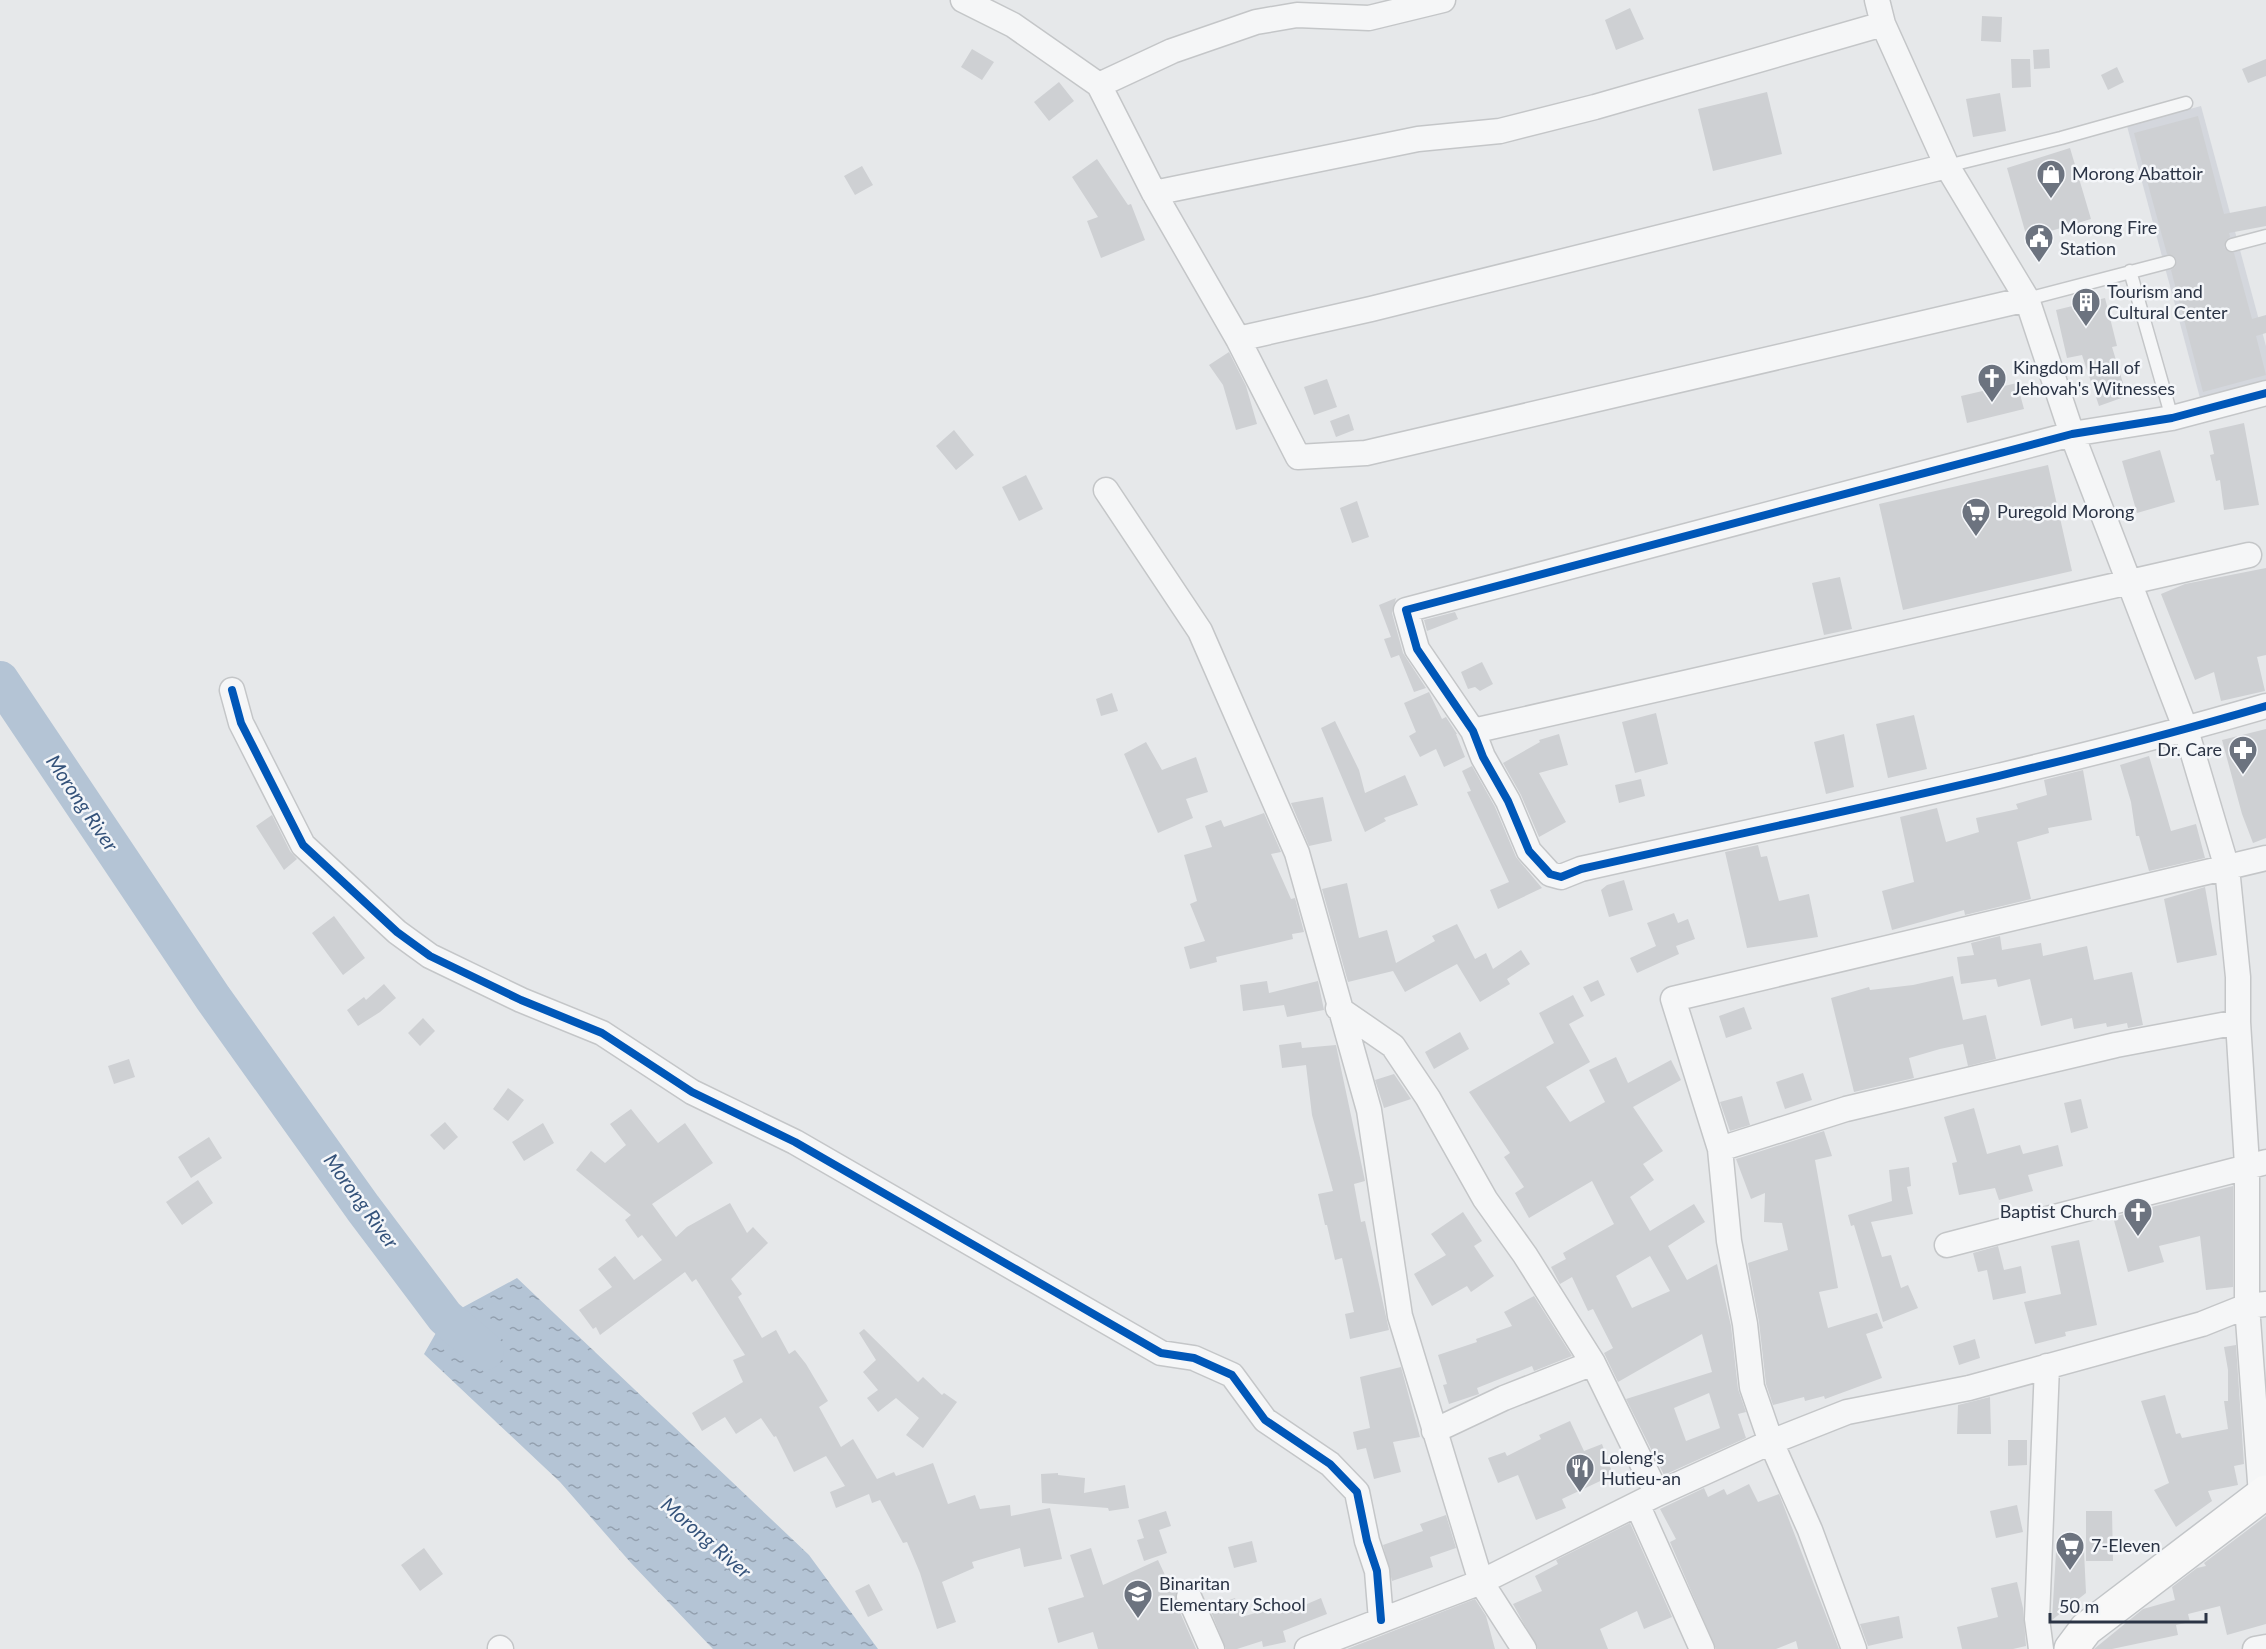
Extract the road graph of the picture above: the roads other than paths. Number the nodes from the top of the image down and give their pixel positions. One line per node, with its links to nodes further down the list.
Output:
1 (963, 0): 5 (street)
2 (1443, 0): 5 (street)
3 (1877, 0): 4 (street)
4 (1883, 24): 7 (street); 8 (street)
5 (1099, 85): 8 (street)
6 (2186, 103): 7 (lane)
7 (1947, 166): 13 (street); 14 (street)
8 (1154, 193): 14 (street)
9 (2266, 236): 10 (lane)
10 (2232, 245)
11 (2169, 262): 12 (lane)
12 (2130, 271): 13 (lane); 16 (lane)
13 (2027, 299): 14 (street); 17 (street)
14 (1238, 339)
15 (2266, 393): 16 (street)
16 (2172, 418): 17 (street)
17 (2072, 434): 20 (street); 23 (street)
18 (1106, 490): 27 (street)
19 (2249, 555): 20 (street)
20 (2127, 581): 23 (street); 24 (street)
21 (232, 690): 41 (street)
22 (2266, 706): 24 (street)
23 (1473, 730): 24 (street)
24 (2186, 730): 26 (street)
25 (2266, 858): 26 (street)
26 (2227, 868): 28 (street); 29 (street)
27 (1338, 1008): 33 (street); 35 (street)
28 (2238, 1022): 29 (street); 30 (street)
29 (1720, 1149): 36 (street)
30 (2257, 1163): 31 (street); 32 (street)
31 (1947, 1245)
32 (2257, 1305): 34 (street); 37 (street)
33 (1593, 1363): 35 (street); 38 (street)
34 (2047, 1366): 36 (street); 48 (street)
35 (1434, 1431): 39 (street)
36 (1772, 1442): 38 (street); 47 (street)
37 (2264, 1493): 49 (main road)
38 (1647, 1499): 39 (street); 46 (street)
39 (1481, 1582): 41 (street); 45 (street)
40 (1189, 1597): 43 (street)
41 (1382, 1620): 44 (street)
42 (2266, 1647): 50 (street)
43 (1212, 1649)
44 (1307, 1649)
45 (1524, 1649)
46 (1702, 1649)
47 (1854, 1649)
48 (2041, 1649)
49 (2071, 1649)
50 (2255, 1649)

